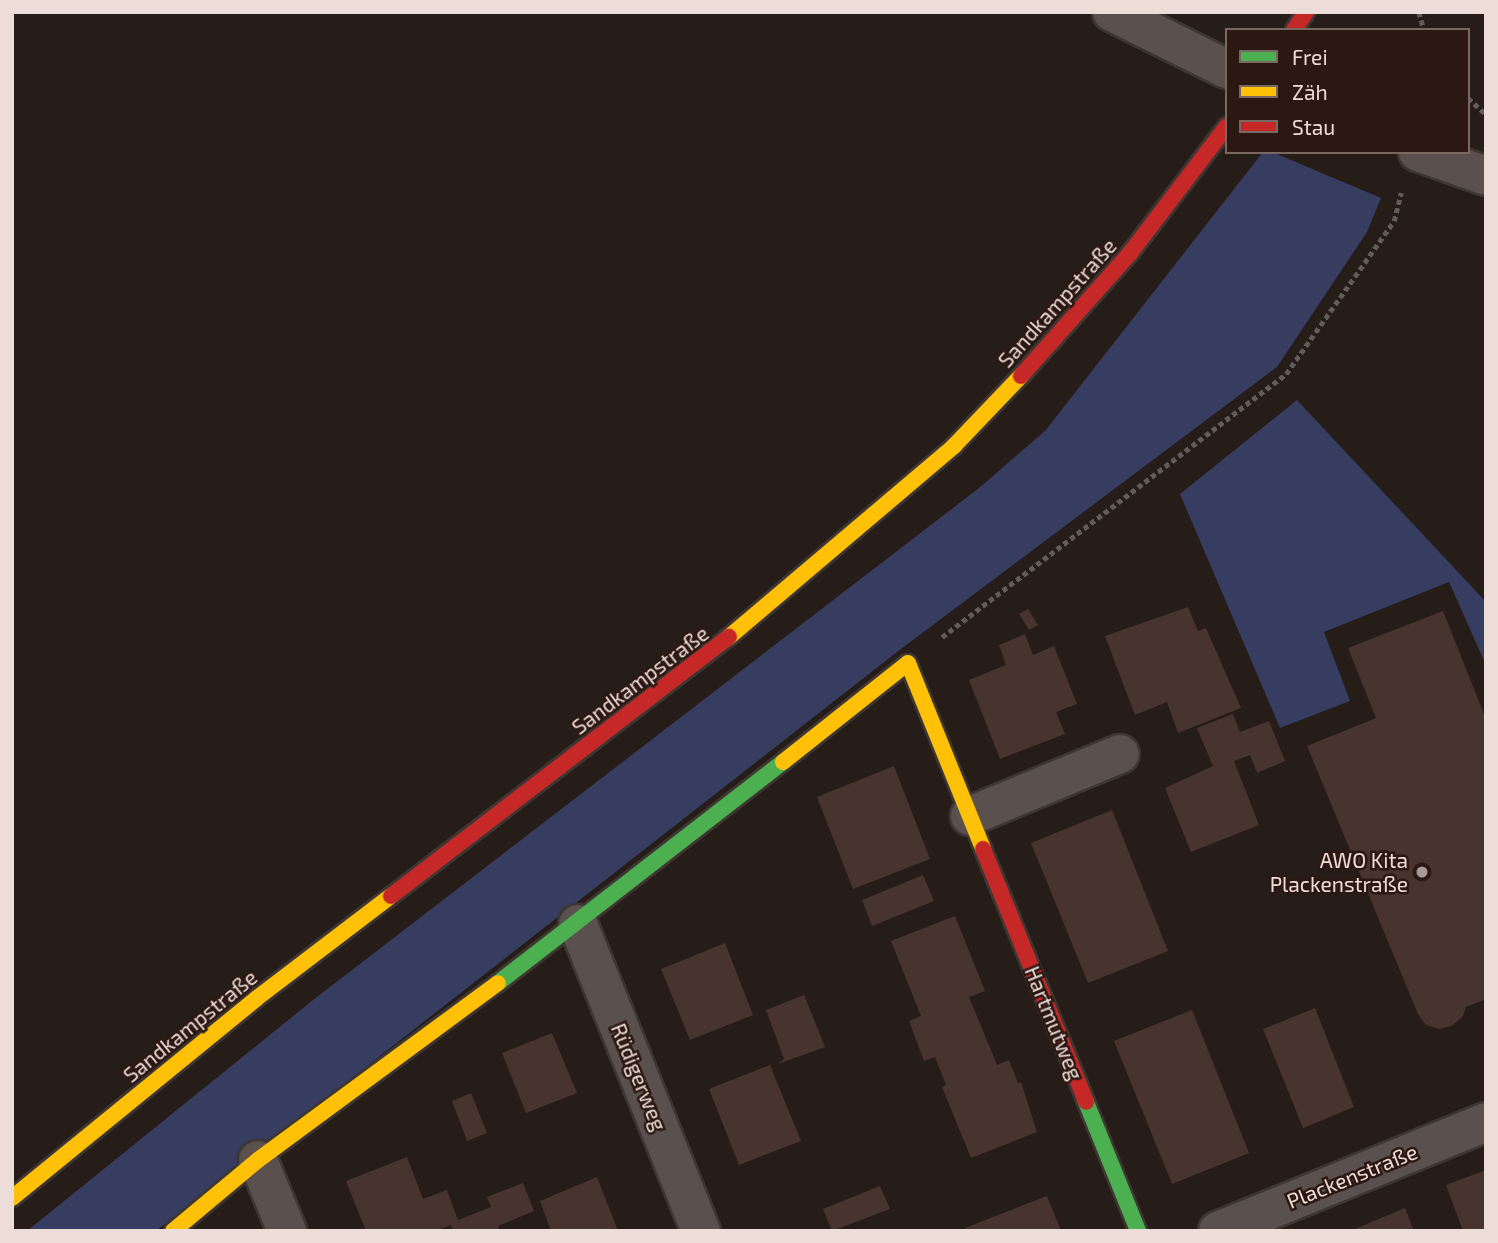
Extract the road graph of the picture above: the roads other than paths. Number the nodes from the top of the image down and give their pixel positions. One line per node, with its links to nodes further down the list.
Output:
1 (1112, 12): 4 (street)
2 (1306, 12): 3 (street)
3 (1295, 28)
4 (1225, 68)
5 (1225, 129): 13 (street, Sandkampstraße)
6 (1424, 154): 7 (street)
7 (1486, 176)
8 (1120, 754): 9 (street)
9 (970, 816): 10 (street, Hartmutweg); 17 (street, Hartmutweg)
10 (578, 924): 12 (street); 16 (street, Rüdigerweg)
11 (1486, 1122): 18 (street, Plackenstraße)
12 (258, 1160): 14 (street); 15 (street)
13 (12, 1198)
14 (173, 1231)
15 (287, 1231)
16 (701, 1231)
17 (1138, 1231)
18 (1218, 1231)

